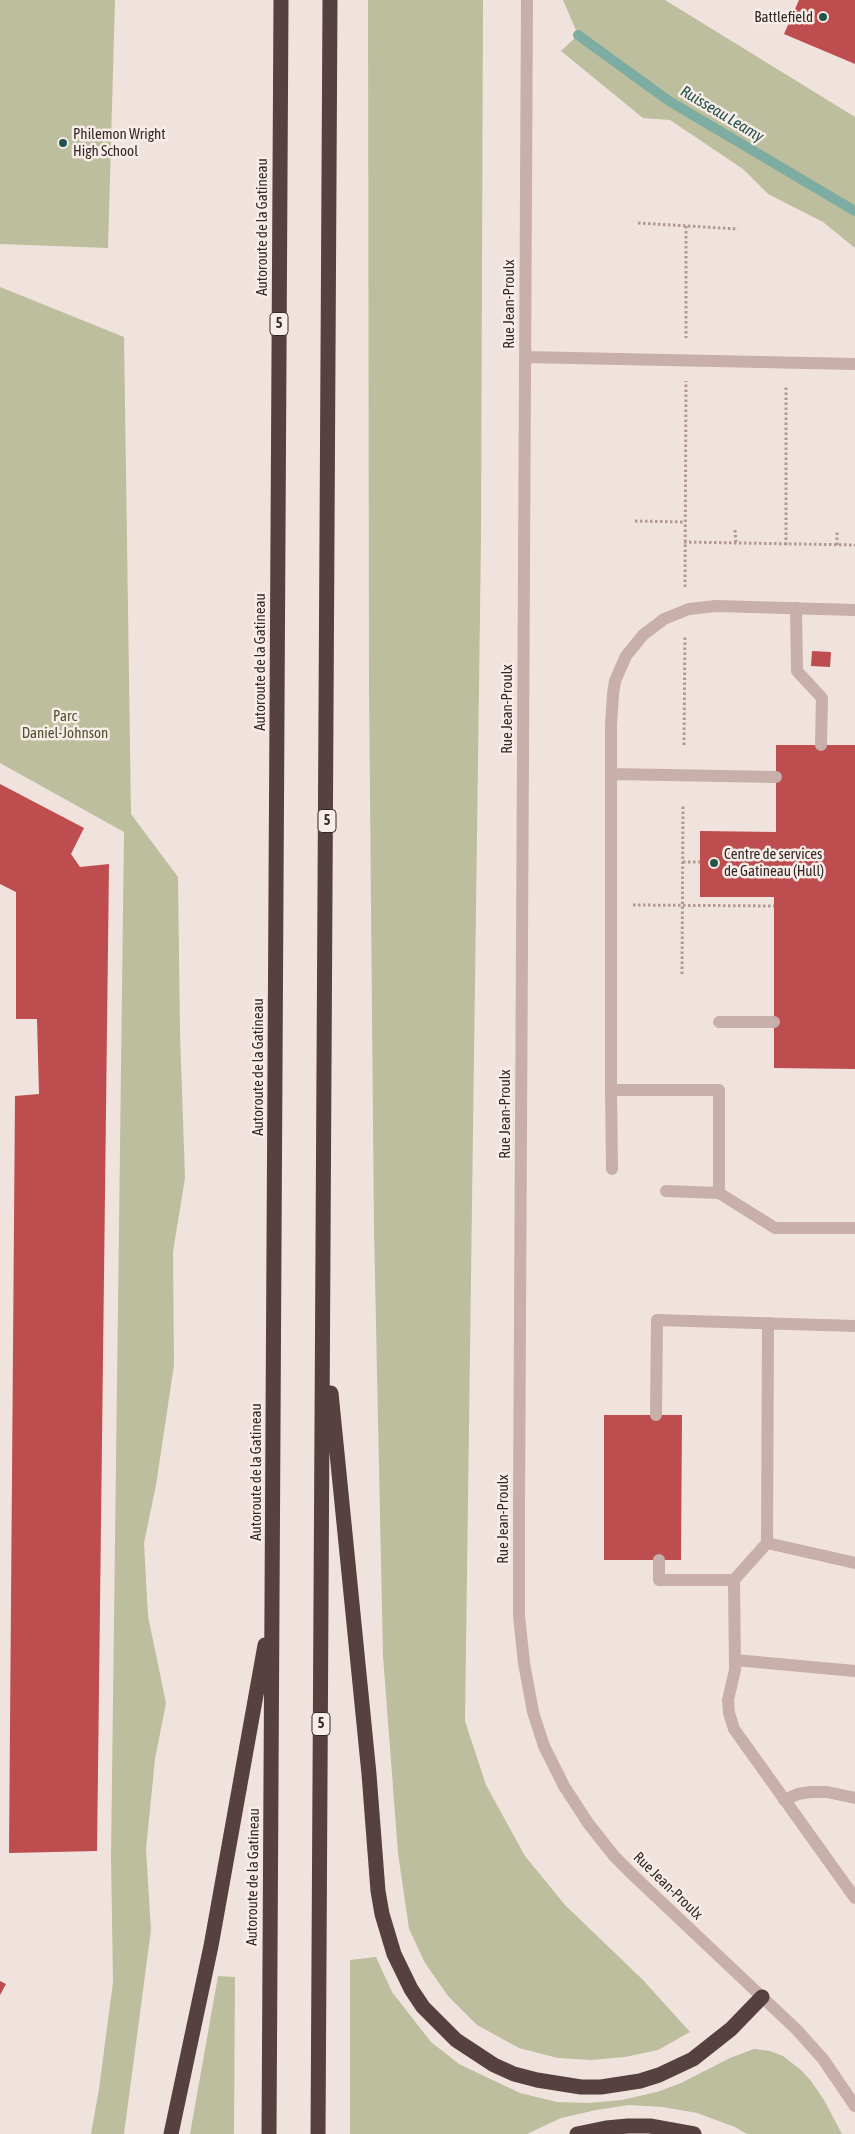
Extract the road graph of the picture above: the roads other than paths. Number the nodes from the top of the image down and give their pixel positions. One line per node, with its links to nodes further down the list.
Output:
1 (281, 0): 26 (highway, Autoroute de la Gatineau / 5)
2 (330, 0): 18 (highway, 5)
3 (527, 0): 4 (street, Rue Jean-Proulx)
4 (525, 357): 5 (street); 32 (street, Rue Jean-Proulx)
5 (855, 364)
6 (796, 608): 7 (street); 8 (street); 9 (street)
7 (855, 610)
8 (821, 745)
9 (611, 774): 10 (street); 13 (street)
10 (776, 777)
11 (719, 1022): 12 (street)
12 (774, 1022)
13 (611, 1090): 14 (street); 16 (street)
14 (612, 1169)
15 (666, 1191): 16 (street)
16 (719, 1193): 17 (street)
17 (855, 1228)
18 (324, 1315): 32 (highway); 36 (highway, 5)
19 (768, 1323): 20 (street); 21 (street); 22 (street)
20 (855, 1326)
21 (656, 1415)
22 (767, 1543): 24 (street); 25 (street)
23 (659, 1560): 25 (street)
24 (855, 1563)
25 (734, 1580): 27 (street)
26 (273, 1604): 34 (highway); 35 (highway, Autoroute de la Gatineau / 5)
27 (735, 1660): 28 (street); 30 (street)
28 (855, 1671)
29 (855, 1798): 30 (street)
30 (784, 1800): 31 (street)
31 (855, 1898)
32 (762, 1997): 33 (street, Rue Jean-Proulx)
33 (855, 2106)
34 (172, 2134)
35 (269, 2134)
36 (318, 2134)
37 (576, 2134): 38 (highway)
38 (694, 2134)

